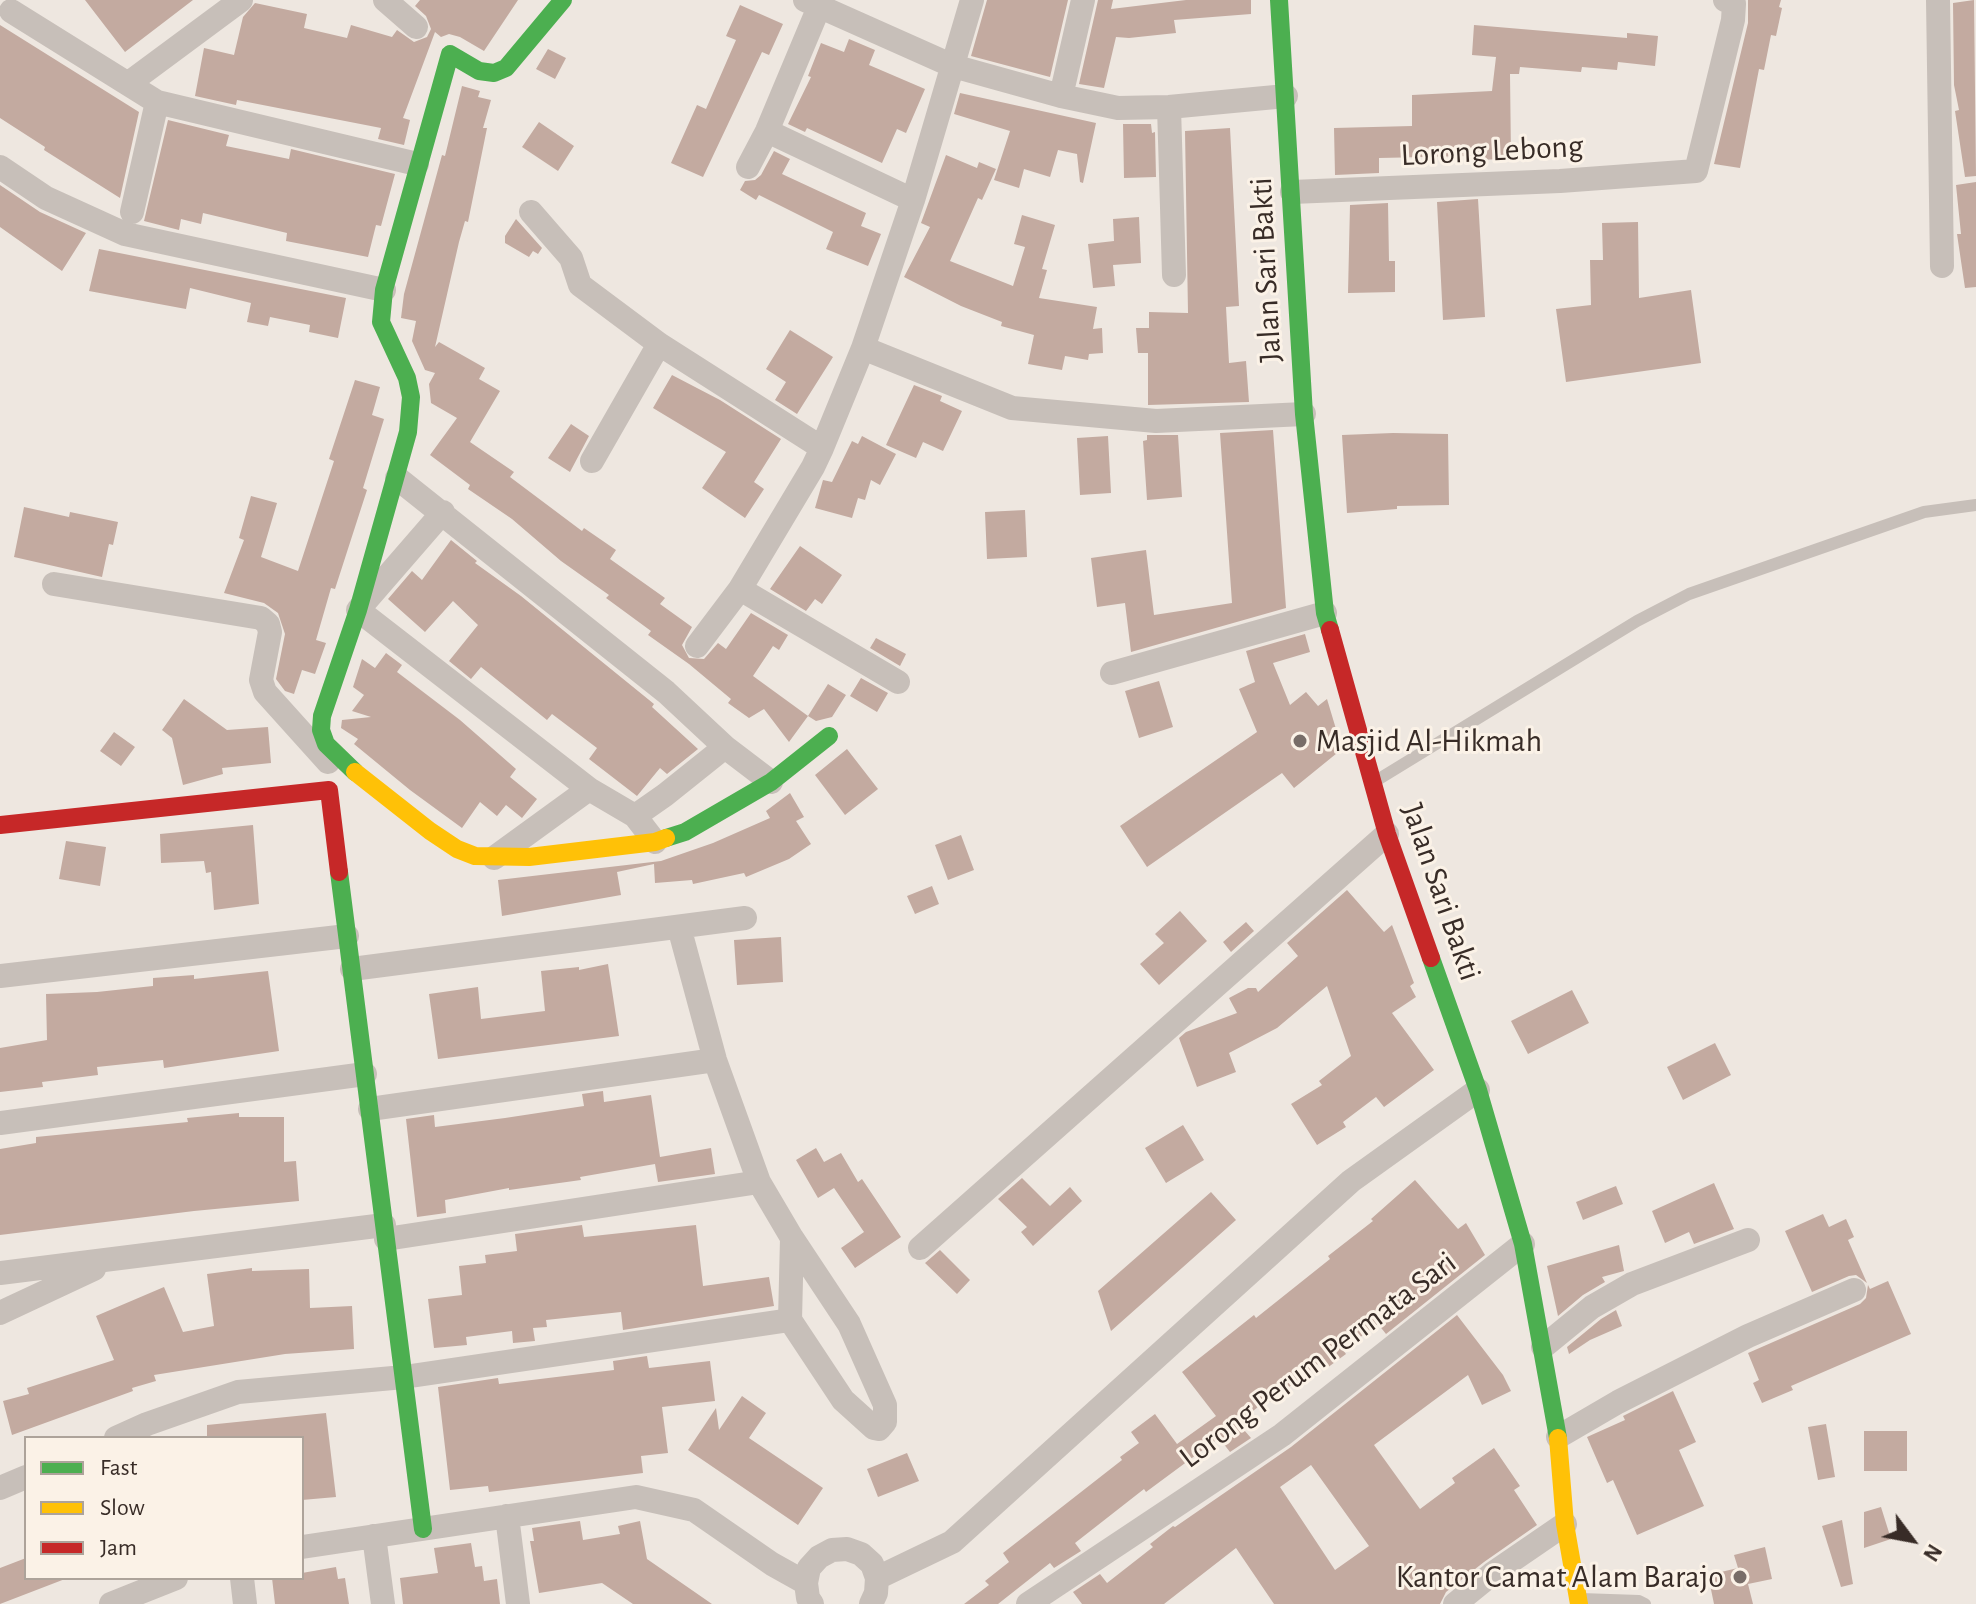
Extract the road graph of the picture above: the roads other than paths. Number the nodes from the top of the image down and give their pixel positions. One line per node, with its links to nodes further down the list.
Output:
1 (241, 0): 13 (street)
2 (563, 0): 19 (street)
3 (972, 0): 12 (street)
4 (1083, 0): 14 (street)
5 (1279, 0): 15 (street, Jalan Sari Bakti)
6 (1725, 0): 22 (street, Lorong Lebong)
7 (1938, 0): 26 (street)
8 (395, 4): 11 (street)
9 (812, 4): 12 (street); 18 (street)
10 (12, 10): 13 (street)
11 (416, 27)
12 (953, 66): 14 (street); 23 (street)
13 (129, 83): 16 (street)
14 (1061, 96): 17 (street)
15 (1286, 96): 17 (street); 22 (street, Jalan Sari Bakti)
16 (157, 102): 19 (street); 24 (street)
17 (1169, 107): 27 (street)
18 (767, 131): 21 (street); 23 (street)
19 (417, 164): 28 (street)
20 (0, 167): 28 (street)
21 (748, 167)
22 (1292, 192): 31 (street, Jalan Sari Bakti)
23 (913, 200): 30 (street)
24 (132, 212)
25 (531, 212): 29 (street)
26 (1942, 266)
27 (1174, 275)
28 (384, 290): 34 (street)
29 (659, 344): 32 (street); 33 (street)
30 (863, 348): 31 (street); 32 (street)
31 (1304, 414): 40 (street, Jalan Sari Bakti)
32 (822, 448): 38 (street)
33 (592, 461)
34 (397, 478): 36 (street); 39 (street)
35 (1976, 505): 48 (lane)
36 (443, 512): 39 (street); 45 (street)
37 (54, 584): 46 (street)
38 (740, 589): 41 (street); 43 (street)
39 (358, 610): 46 (street); 49 (street)
40 (1325, 613): 42 (street); 48 (street, Jalan Sari Bakti)
41 (697, 646)
42 (1112, 673)
43 (898, 682)
44 (829, 736): 47 (street)
45 (725, 747): 47 (street); 50 (street)
46 (359, 776): 54 (street)
47 (771, 782): 53 (street)
48 (1374, 782): 52 (street, Jalan Sari Bakti)
49 (589, 789): 50 (street); 54 (street)
50 (635, 816): 53 (street)
51 (0, 825): 57 (street)
52 (1387, 834): 62 (street, Jalan Sari Bakti); 70 (street)
53 (655, 842): 54 (street)
54 (494, 858)
55 (745, 918): 56 (street)
56 (679, 927): 58 (street); 60 (street)
57 (347, 936): 58 (street); 59 (street)
58 (352, 969): 61 (street)
59 (0, 976)
60 (715, 1060): 63 (street); 65 (street)
61 (365, 1074): 63 (street); 64 (street)
62 (1478, 1090): 69 (street, Jalan Sari Bakti); 87 (street)
63 (370, 1109): 66 (street)
64 (0, 1123)
65 (759, 1182): 66 (street); 67 (street)
66 (385, 1232): 71 (street); 77 (street)
67 (792, 1238): 75 (street); 75 (street)
68 (1748, 1240): 76 (street)
69 (1523, 1244): 76 (street, Jalan Sari Bakti); 97 (street, Lorong Perum Permata Sari)
70 (920, 1248)
71 (114, 1259): 72 (street); 74 (street)
72 (0, 1273)
73 (1854, 1290): 79 (street)
74 (0, 1313)
75 (790, 1320): 77 (street)
76 (1543, 1347): 79 (street, Jalan Sari Bakti)
77 (404, 1377): 78 (street); 84 (street)
78 (120, 1436)
79 (1558, 1437): 83 (street, Jalan Sari Bakti)
80 (24, 1478): 81 (street)
81 (0, 1488)
82 (507, 1516): 84 (street); 90 (street); 95 (street)
83 (1565, 1524): 91 (street, Jalan Sari Bakti); 98 (street)
84 (423, 1529): 85 (street)
85 (374, 1536): 86 (street); 94 (street)
86 (304, 1547)
87 (877, 1578): 90 (street); 96 (street)
88 (171, 1580): 92 (street)
89 (242, 1580): 93 (street)
90 (809, 1593)
91 (1579, 1602): 99 (lane)
92 (111, 1604)
93 (245, 1604)
94 (383, 1604)
95 (518, 1604)
96 (871, 1604)
97 (1028, 1604)
98 (1455, 1604)
99 (1645, 1604)

